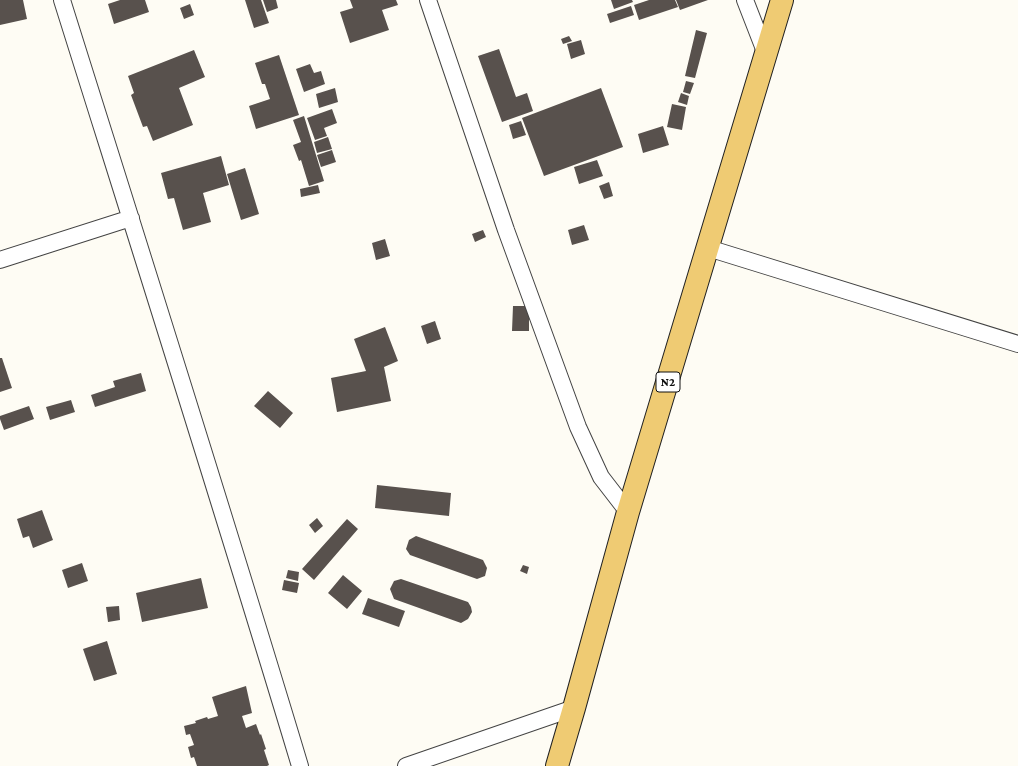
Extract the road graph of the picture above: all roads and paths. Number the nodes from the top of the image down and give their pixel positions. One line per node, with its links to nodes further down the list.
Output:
1 (62, 0): 6 (street)
2 (428, 0): 10 (street)
3 (745, 0): 5 (street)
4 (782, 0): 5 (main road, N2)
5 (766, 54): 7 (main road, N2)
6 (131, 218): 8 (street); 12 (street)
7 (708, 248): 9 (street); 10 (main road, N2)
8 (0, 260)
9 (1018, 344)
10 (628, 512): 11 (main road, N2)
11 (574, 708): 13 (street); 14 (main road, N2)
12 (300, 766)
13 (406, 766)
14 (557, 766)

